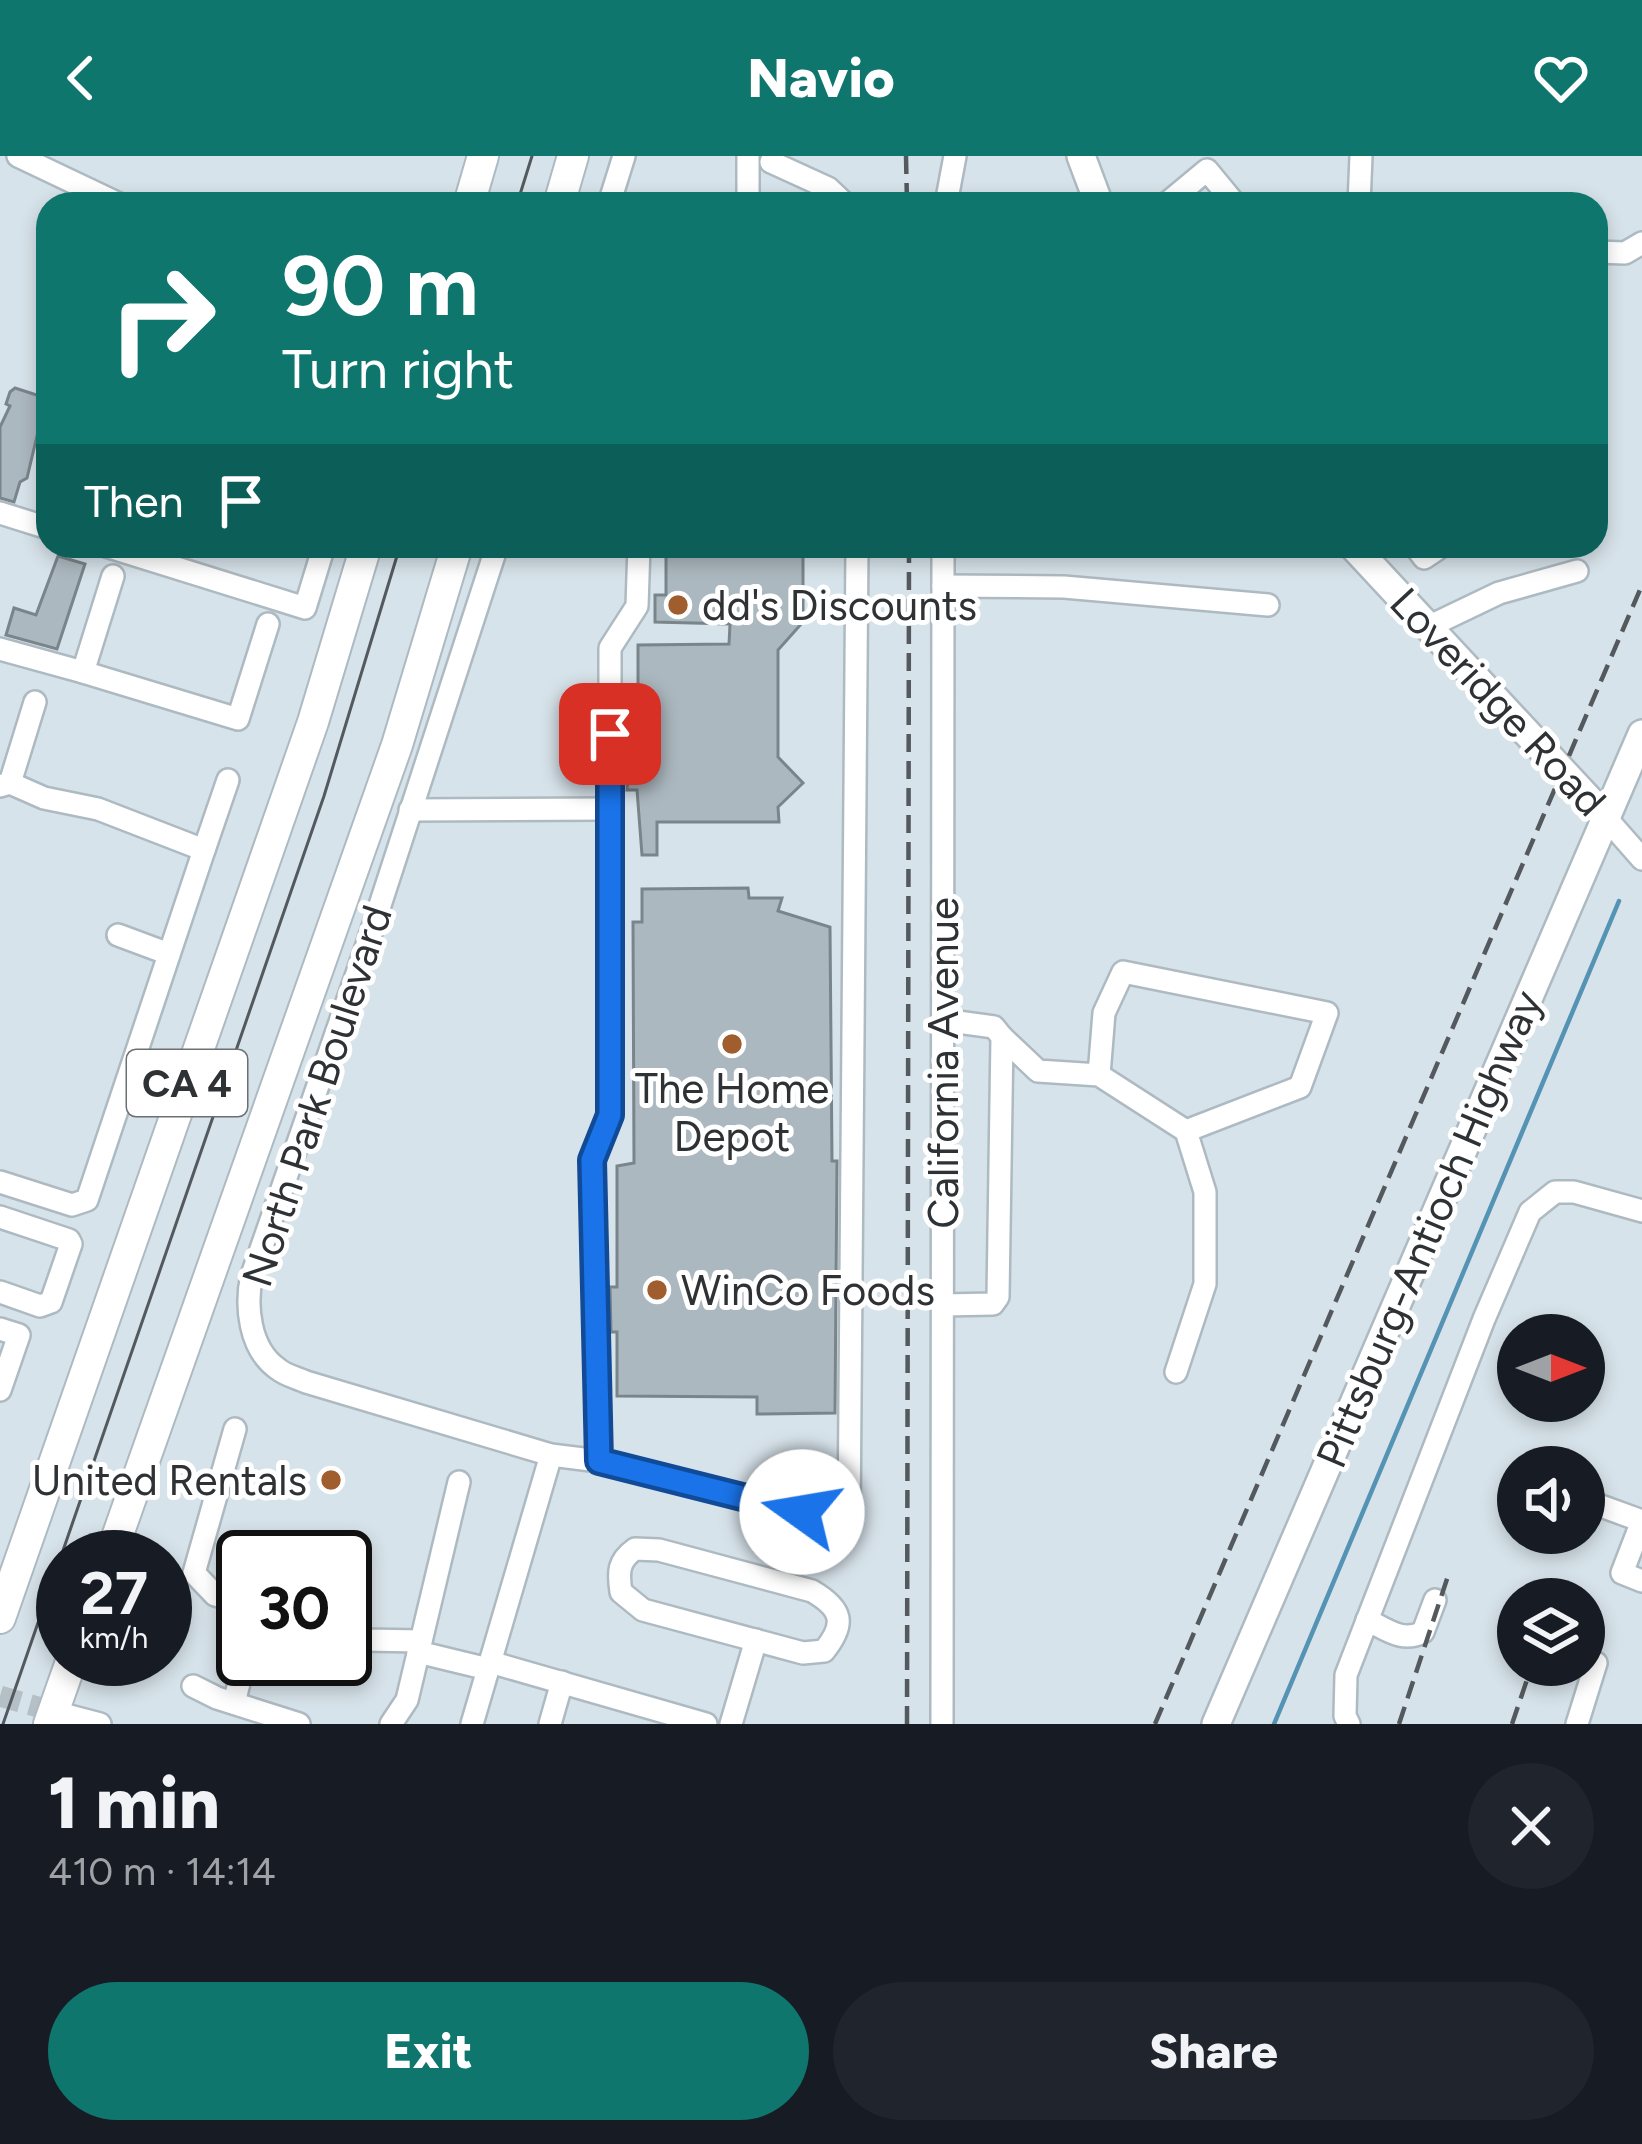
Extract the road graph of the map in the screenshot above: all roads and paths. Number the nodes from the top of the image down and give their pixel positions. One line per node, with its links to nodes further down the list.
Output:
1 (18, 156): 10 (street)
2 (463, 156): 11 (highway)
3 (483, 156): 12 (highway)
4 (573, 156): 13 (highway)
5 (624, 156): 14 (street)
6 (955, 156): 17 (street)
7 (1081, 156): 18 (main road)
8 (1361, 156): 21 (street)
9 (760, 158): 15 (street); 16 (street)
10 (94, 192)
11 (453, 192)
12 (472, 192)
13 (562, 192)
14 (613, 192)
15 (751, 192)
16 (832, 192)
17 (948, 192)
18 (1094, 192)
19 (1180, 192): 20 (street)
20 (1224, 192)
21 (1360, 192)
22 (1642, 243): 23 (street)
23 (1608, 252)
24 (0, 513): 25 (street)
25 (36, 524)
26 (145, 558): 27 (street)
27 (320, 558)
28 (362, 558): 75 (highway, CA 4)
29 (453, 558): 71 (highway, CA 4)
30 (493, 558): 48 (street, North Park Boulevard)
31 (639, 558): 47 (street)
32 (856, 558): 68 (street, North Park Boulevard)
33 (943, 558): 37 (street, California Avenue)
34 (1363, 558): 40 (main road, Loveridge Road)
35 (1577, 571): 40 (street)
36 (113, 576): 42 (street)
37 (943, 586): 38 (street); 54 (street, California Avenue)
38 (1268, 605)
39 (268, 624): 42 (street)
40 (1428, 627): 49 (main road, Loveridge Road)
41 (0, 649): 42 (street)
42 (83, 672)
43 (35, 702): 46 (street)
44 (1642, 734): 49 (main road, Pittsburg-Antioch Highway)
45 (228, 780): 50 (street)
46 (5, 784): 50 (street)
47 (611, 809): 48 (street); 68 (street)
48 (410, 810): 67 (street, North Park Boulevard)
49 (1606, 818): 51 (street, Loveridge Road); 96 (main road, Pittsburg-Antioch Highway)
50 (204, 850): 53 (street)
51 (1642, 859)
52 (118, 935): 53 (street)
53 (169, 954): 58 (street)
54 (943, 1020): 55 (street); 62 (street, California Avenue)
55 (1002, 1037): 56 (street); 62 (street)
56 (1099, 1075): 57 (street); 57 (street)
57 (1186, 1131): 64 (street)
58 (0, 1182)
59 (1642, 1211): 76 (street)
60 (0, 1217): 61 (street)
61 (0, 1292)
62 (943, 1305): 95 (street, California Avenue)
63 (0, 1329): 65 (street)
64 (1176, 1372)
65 (0, 1390)
66 (235, 1429): 73 (street)
67 (550, 1455): 68 (street, North Park Boulevard); 80 (street)
68 (599, 1461)
69 (459, 1481): 79 (street)
70 (1605, 1507): 72 (street)
71 (120, 1530)
72 (1642, 1581)
73 (216, 1595)
74 (1435, 1600): 76 (street)
75 (0, 1618)
76 (1367, 1620): 97 (street)
77 (756, 1640): 77 (street); 94 (street)
78 (372, 1641): 79 (street)
79 (420, 1647): 80 (street); 90 (street)
80 (489, 1665): 81 (street); 91 (street)
81 (562, 1682): 92 (street); 93 (street)
82 (64, 1686): 87 (highway)
83 (193, 1686): 86 (street)
84 (238, 1686): 86 (street)
85 (1589, 1686): 98 (street)
86 (234, 1703): 89 (street)
87 (55, 1719): 88 (street)
88 (100, 1724)
89 (299, 1724)
90 (391, 1724)
91 (472, 1724)
92 (550, 1724)
93 (706, 1724)
94 (731, 1724)
95 (942, 1724)
96 (1216, 1724)
97 (1349, 1724)
98 (1577, 1724)

